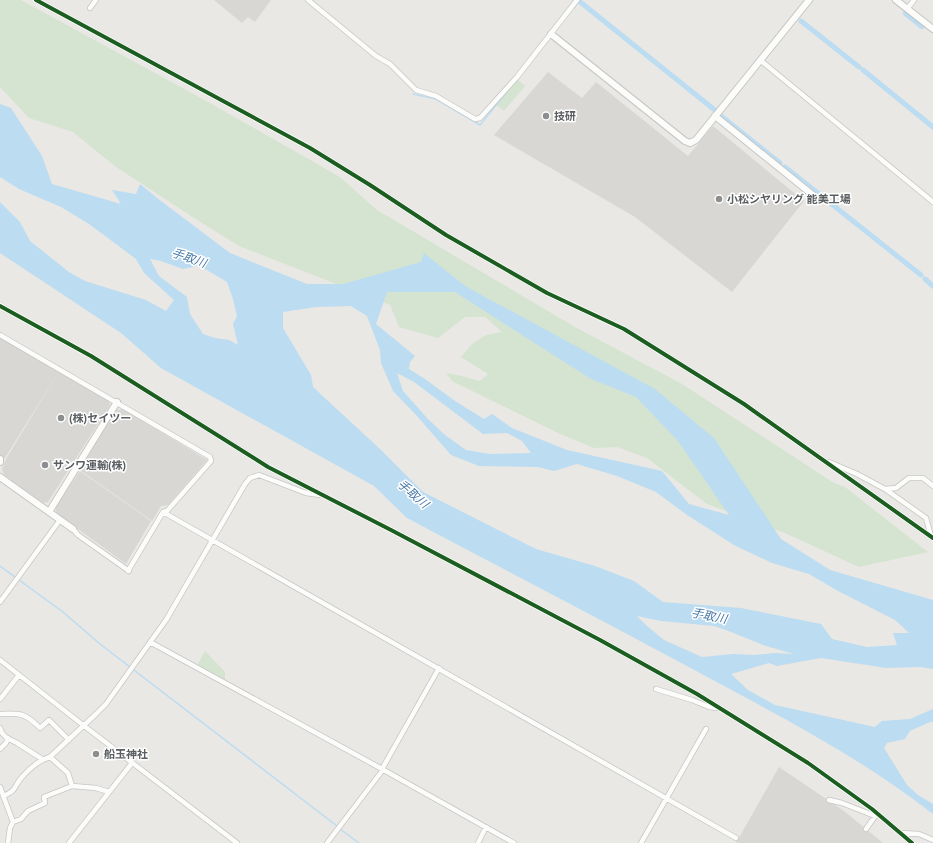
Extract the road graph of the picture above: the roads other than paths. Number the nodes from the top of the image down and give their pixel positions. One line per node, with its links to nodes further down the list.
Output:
1 (36, 0): 19 (street)
2 (96, 0): 8 (street)
3 (308, 0): 11 (street)
4 (578, 0): 11 (street)
5 (809, 0): 12 (street)
6 (896, 0): 9 (street)
7 (914, 0): 9 (street)
8 (90, 8)
9 (907, 9): 10 (street)
10 (933, 29)
11 (551, 34): 13 (street)
12 (760, 60): 13 (street); 15 (street)
13 (715, 116): 14 (street)
14 (819, 200)
15 (933, 202)
16 (0, 306): 23 (street)
17 (0, 335): 18 (street)
18 (116, 402): 24 (street); 25 (street)
19 (820, 458): 22 (street); 28 (street)
20 (0, 477): 24 (street)
21 (933, 486): 22 (street)
22 (885, 489): 28 (street)
23 (322, 495): 29 (street); 37 (street)
24 (48, 512): 26 (street)
25 (163, 512): 27 (street); 29 (street)
26 (60, 520): 27 (street); 30 (street)
27 (73, 529)
28 (932, 537)
29 (213, 540): 31 (street); 33 (street)
30 (0, 602)
31 (150, 642): 39 (street); 48 (street)
32 (0, 660): 34 (street)
33 (439, 668): 48 (street); 53 (street)
34 (19, 675): 36 (street); 39 (street)
35 (656, 689): 37 (street)
36 (0, 699)
37 (719, 708): 55 (street)
38 (0, 714): 43 (street)
39 (83, 725): 43 (street); 47 (street)
40 (0, 728): 42 (street)
41 (706, 729): 53 (street)
42 (8, 738): 44 (street); 46 (street)
43 (69, 740): 45 (street)
44 (0, 749)
45 (50, 757): 46 (street); 49 (street)
46 (42, 759): 52 (street)
47 (132, 763): 51 (street); 64 (street)
48 (382, 769): 57 (street); 65 (street)
49 (72, 786): 51 (street); 56 (street)
50 (0, 787): 52 (street)
51 (109, 792): 63 (street)
52 (3, 796): 56 (street)
53 (666, 798): 60 (street); 68 (street)
54 (829, 800): 55 (street)
55 (876, 815): 58 (street); 59 (street)
56 (13, 822): 62 (street)
57 (486, 828): 66 (street); 67 (street)
58 (866, 829)
59 (900, 832): 61 (street); 69 (street)
60 (736, 838)
61 (933, 840)
62 (8, 843)
63 (69, 843)
64 (237, 843)
65 (326, 843)
66 (478, 843)
67 (514, 843)
68 (641, 843)
69 (912, 843)

